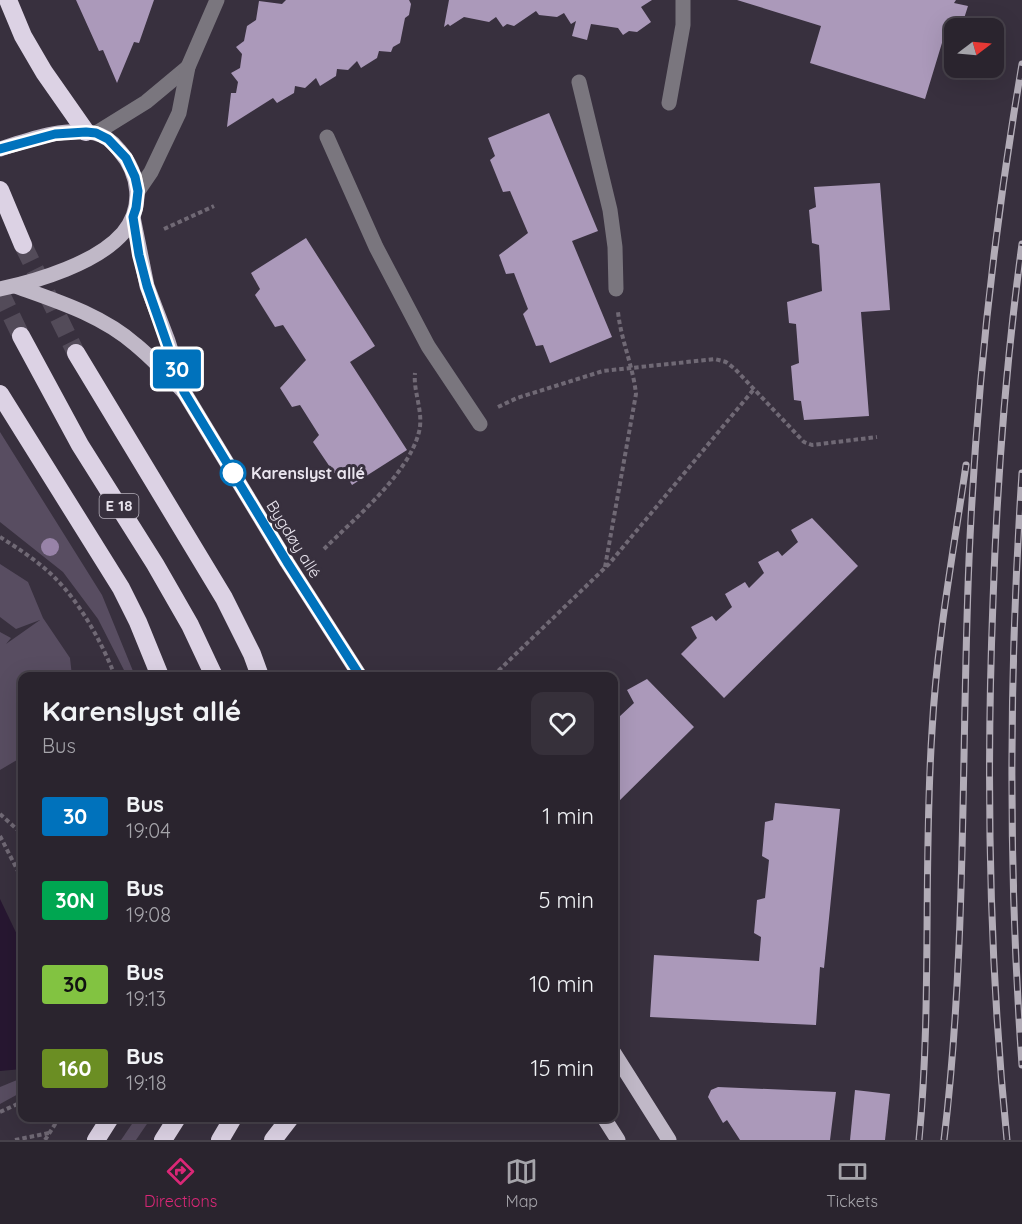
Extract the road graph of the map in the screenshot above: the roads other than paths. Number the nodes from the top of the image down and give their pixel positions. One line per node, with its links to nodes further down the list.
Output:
1 (8, 0): 7 (highway)
2 (217, 0): 4 (street)
3 (683, 0): 6 (street)
4 (188, 67): 7 (street); 11 (street)
5 (579, 82): 15 (street)
6 (669, 103)
7 (91, 132): 9 (main road); 11 (main road)
8 (327, 137): 20 (street)
9 (0, 149)
10 (0, 190): 13 (highway)
11 (138, 191): 12 (main road)
12 (133, 217): 14 (main road); 18 (main road, Bygdøy allé)
13 (23, 245)
14 (8, 288): 18 (main road, Bygdøy allé)
15 (616, 289)
16 (21, 336): 22 (highway, E 18)
17 (76, 353): 23 (highway, E 18)
18 (184, 392): 24 (main road, Bygdøy allé)
19 (0, 394): 21 (highway)
20 (478, 421)
21 (158, 672)
22 (212, 672)
23 (259, 672)
24 (356, 672)
25 (618, 1059): 36 (main road)
26 (107, 1122): 31 (highway)
27 (174, 1122): 32 (highway)
28 (231, 1122): 33 (highway)
29 (287, 1122): 34 (highway)
30 (607, 1122): 35 (main road)
31 (96, 1140)
32 (163, 1140)
33 (220, 1140)
34 (273, 1140)
35 (618, 1140)
36 (669, 1140)

